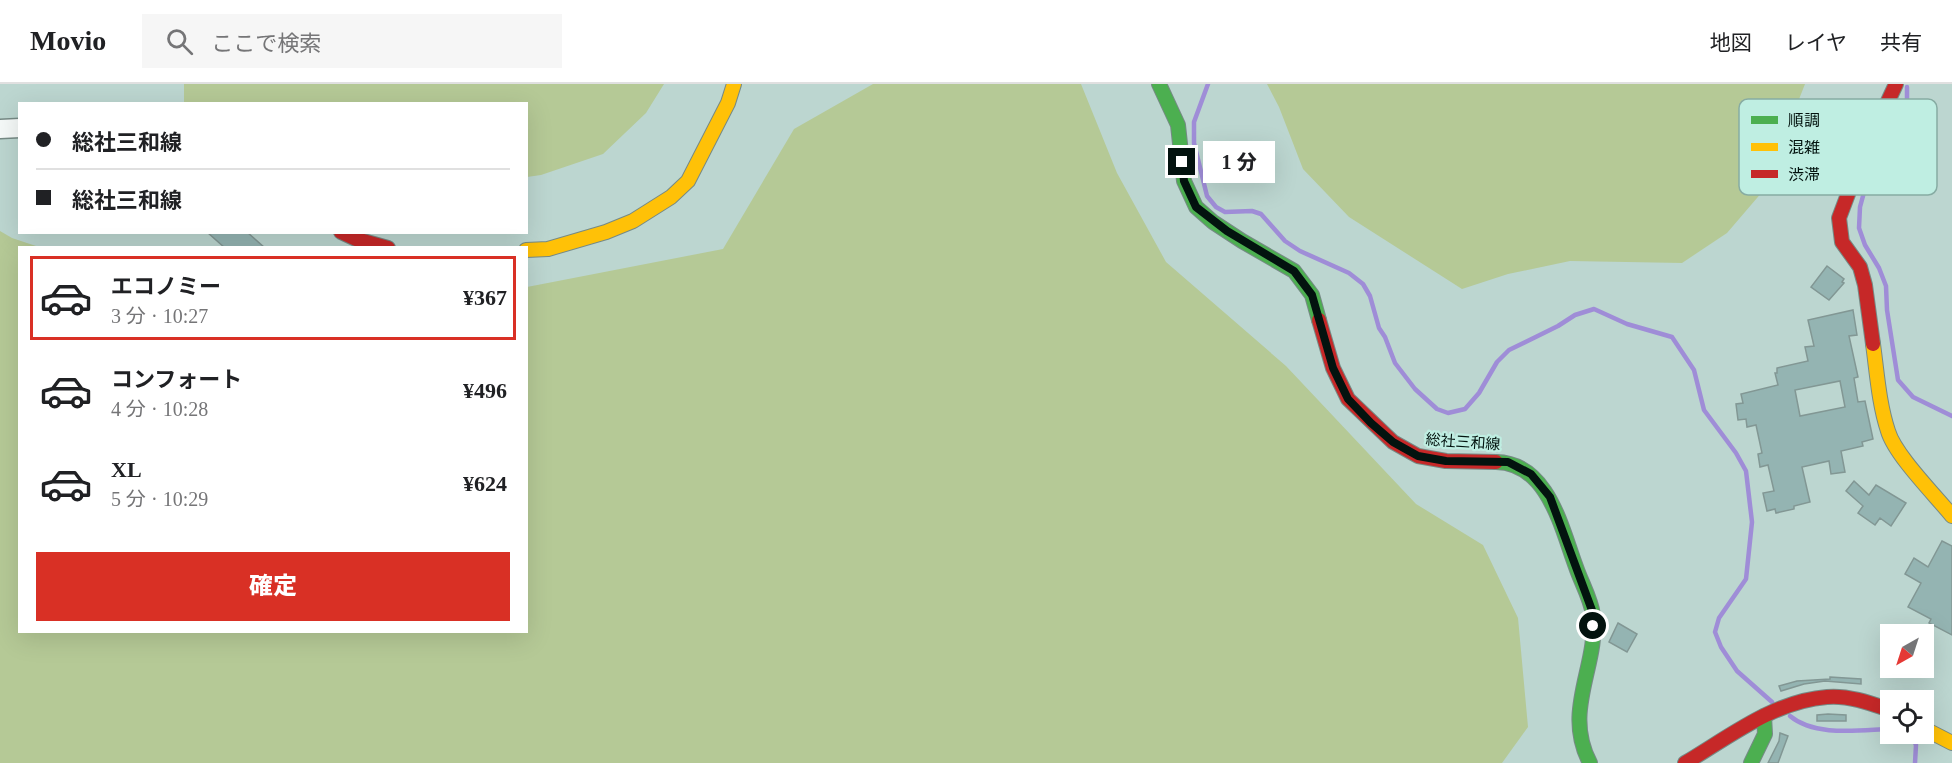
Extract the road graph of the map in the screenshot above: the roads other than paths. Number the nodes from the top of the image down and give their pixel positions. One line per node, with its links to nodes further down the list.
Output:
1 (734, 84): 10 (main road)
2 (1159, 84): 16 (main road, 総社三和線)
3 (1896, 84): 4 (main road)
4 (1889, 99)
5 (18, 128): 6 (street)
6 (0, 129)
7 (1848, 195): 11 (main road)
8 (345, 234): 9 (main road)
9 (381, 246)
10 (528, 250)
11 (1952, 516)
12 (1880, 707): 13 (main road)
13 (1767, 715): 17 (main road); 18 (main road)
14 (1934, 734): 15 (main road)
15 (1952, 743)
16 (1590, 763)
17 (1685, 763)
18 (1751, 763)

